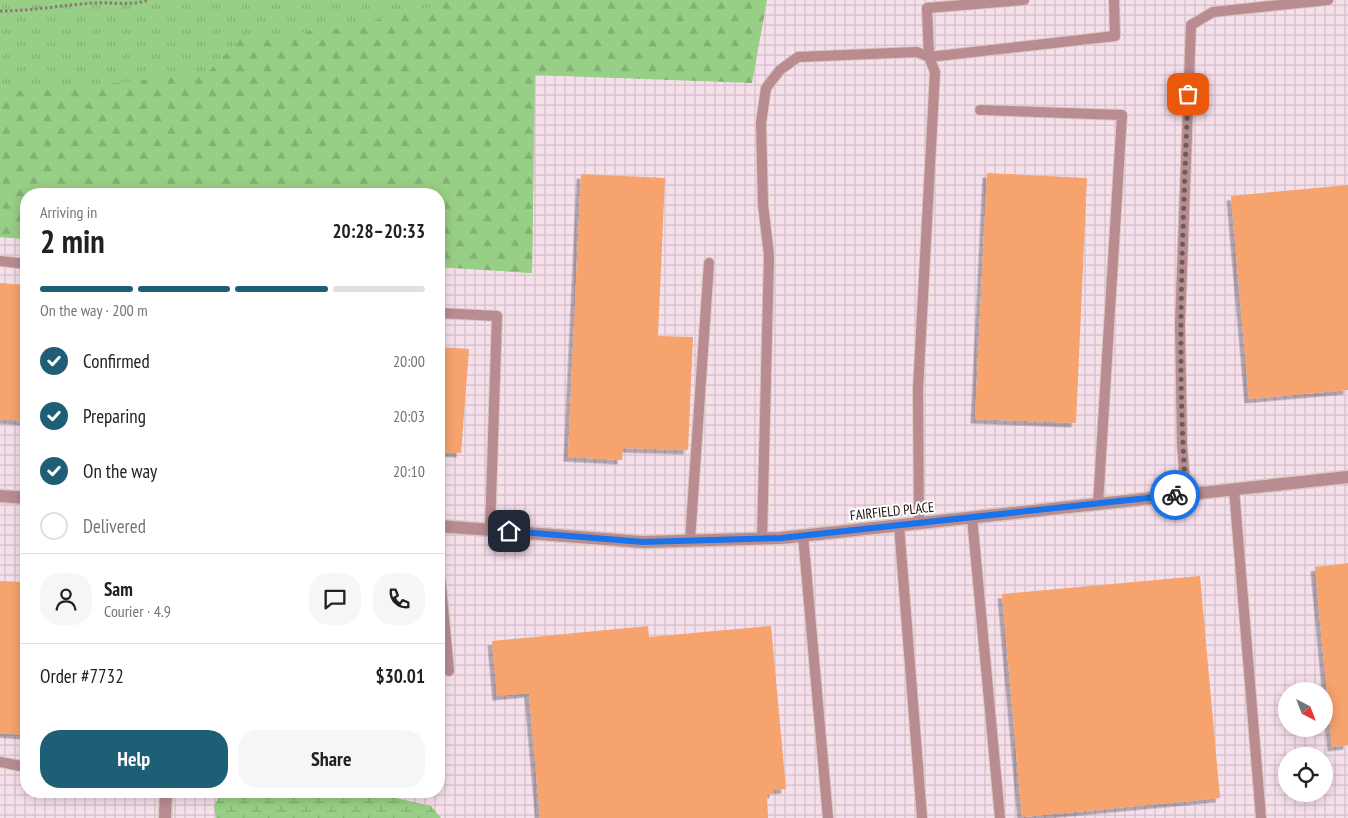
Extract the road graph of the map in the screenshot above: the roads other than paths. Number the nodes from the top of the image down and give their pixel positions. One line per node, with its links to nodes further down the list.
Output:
1 (1024, 0): 4 (lane)
2 (1114, 0): 4 (lane)
3 (1328, 0): 12 (lane)
4 (929, 57): 17 (lane); 22 (lane)
5 (980, 110): 15 (lane)
6 (0, 261): 7 (lane)
7 (20, 263)
8 (709, 263): 23 (lane)
9 (445, 313): 20 (lane)
10 (1348, 477): 11 (street, FAIRFIELD PLACE)
11 (1234, 489): 12 (street, FAIRFIELD PLACE); 33 (lane)
12 (1186, 494): 15 (street, FAIRFIELD PLACE)
13 (0, 496): 14 (street)
14 (20, 498)
15 (1098, 504): 16 (street, FAIRFIELD PLACE)
16 (972, 517): 17 (street, FAIRFIELD PLACE); 32 (lane)
17 (919, 523): 18 (street, FAIRFIELD PLACE)
18 (899, 525): 21 (street, FAIRFIELD PLACE); 31 (lane)
19 (445, 526): 20 (street, FAIRFIELD PLACE)
20 (490, 530): 23 (street, FAIRFIELD PLACE)
21 (803, 535): 22 (street, FAIRFIELD PLACE); 30 (lane)
22 (762, 538): 23 (street, FAIRFIELD PLACE)
23 (690, 540)
24 (445, 629): 25 (lane)
25 (449, 671)
26 (0, 762): 27 (lane)
27 (20, 766)
28 (164, 798): 29 (street)
29 (165, 818)
30 (828, 818)
31 (922, 818)
32 (1000, 818)
33 (1261, 818)

